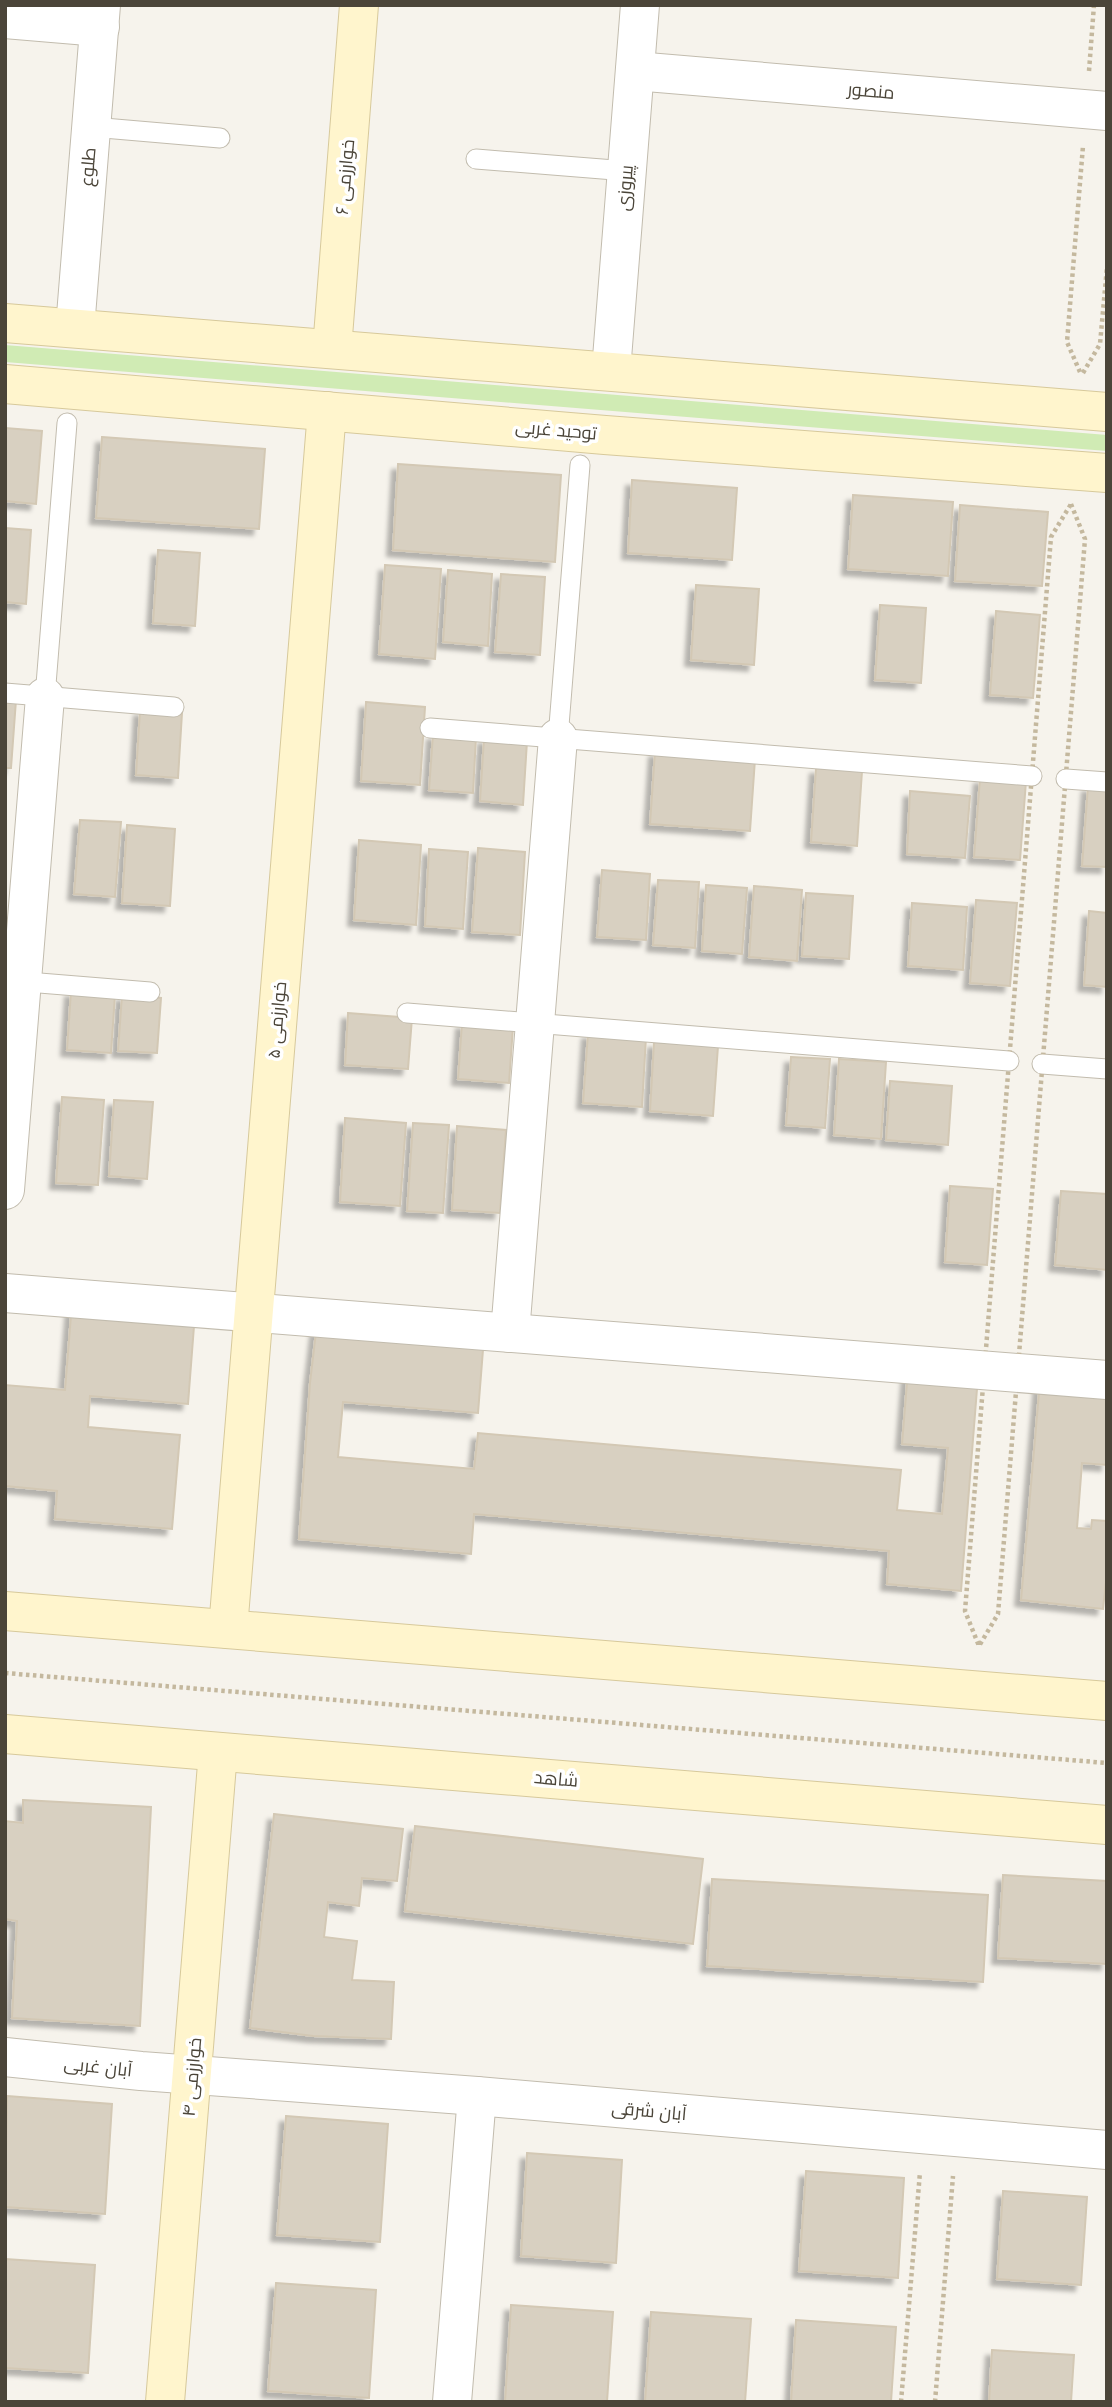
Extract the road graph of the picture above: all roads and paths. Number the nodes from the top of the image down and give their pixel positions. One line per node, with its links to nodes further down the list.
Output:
1 (359, 5): 15 (street, خوارزمی ۶)
2 (640, 5): 6 (street, پیروزی)
3 (1094, 5): 7 (path)
4 (100, 16): 5 (street); 8 (street, طلوع)
5 (5, 19)
6 (635, 71): 7 (street, منصور); 11 (street, پیروزی)
7 (1096, 110): 12 (path)
8 (92, 127): 9 (lane); 14 (street, طلوع)
9 (220, 138)
10 (476, 159): 11 (lane)
11 (626, 171): 16 (street, پیروزی)
12 (1107, 267)
13 (5, 323): 14 (street)
14 (75, 328): 15 (street)
15 (332, 349): 16 (street)
16 (611, 371): 19 (street)
17 (5, 384): 18 (street, توحید غربی)
18 (327, 411): 22 (street, توحید غربی); 40 (street, خوارزمی ۵)
19 (1107, 412)
20 (67, 423): 24 (lane)
21 (579, 465): 27 (lane)
22 (1107, 473)
23 (5, 693): 24 (lane)
24 (45, 696): 25 (lane); 31 (street)
25 (174, 707)
26 (430, 728): 27 (lane)
27 (558, 738): 28 (lane); 34 (street)
28 (1032, 776)
29 (1066, 779): 30 (lane)
30 (1107, 782)
31 (14, 981): 32 (lane); 38 (street)
32 (150, 992)
33 (407, 1013): 34 (lane)
34 (535, 1023): 35 (lane); 41 (street)
35 (1009, 1061)
36 (1042, 1064): 37 (lane)
37 (1107, 1069)
38 (5, 1190)
39 (5, 1293): 40 (street)
40 (253, 1312): 41 (street); 44 (street, خوارزمی ۵)
41 (510, 1333): 42 (street)
42 (1107, 1380)
43 (5, 1611): 44 (street)
44 (228, 1629): 46 (street)
45 (5, 1673): 49 (path)
46 (1107, 1701)
47 (5, 1734): 48 (street, شاهد)
48 (218, 1752): 50 (street, شاهد); 52 (street, خوارزمی ۴)
49 (1107, 1763)
50 (1107, 1825)
51 (5, 2057): 52 (street, آبان غربی)
52 (192, 2075): 53 (street, آبان شرقی); 56 (street, خوارزمی ۴)
53 (477, 2096): 54 (street, آبان شرقی); 57 (street)
54 (939, 2137): 55 (street, آبان شرقی); 58 (path); 59 (path)
55 (1107, 2150)
56 (165, 2402)
57 (452, 2402)
58 (901, 2402)
59 (935, 2402)

